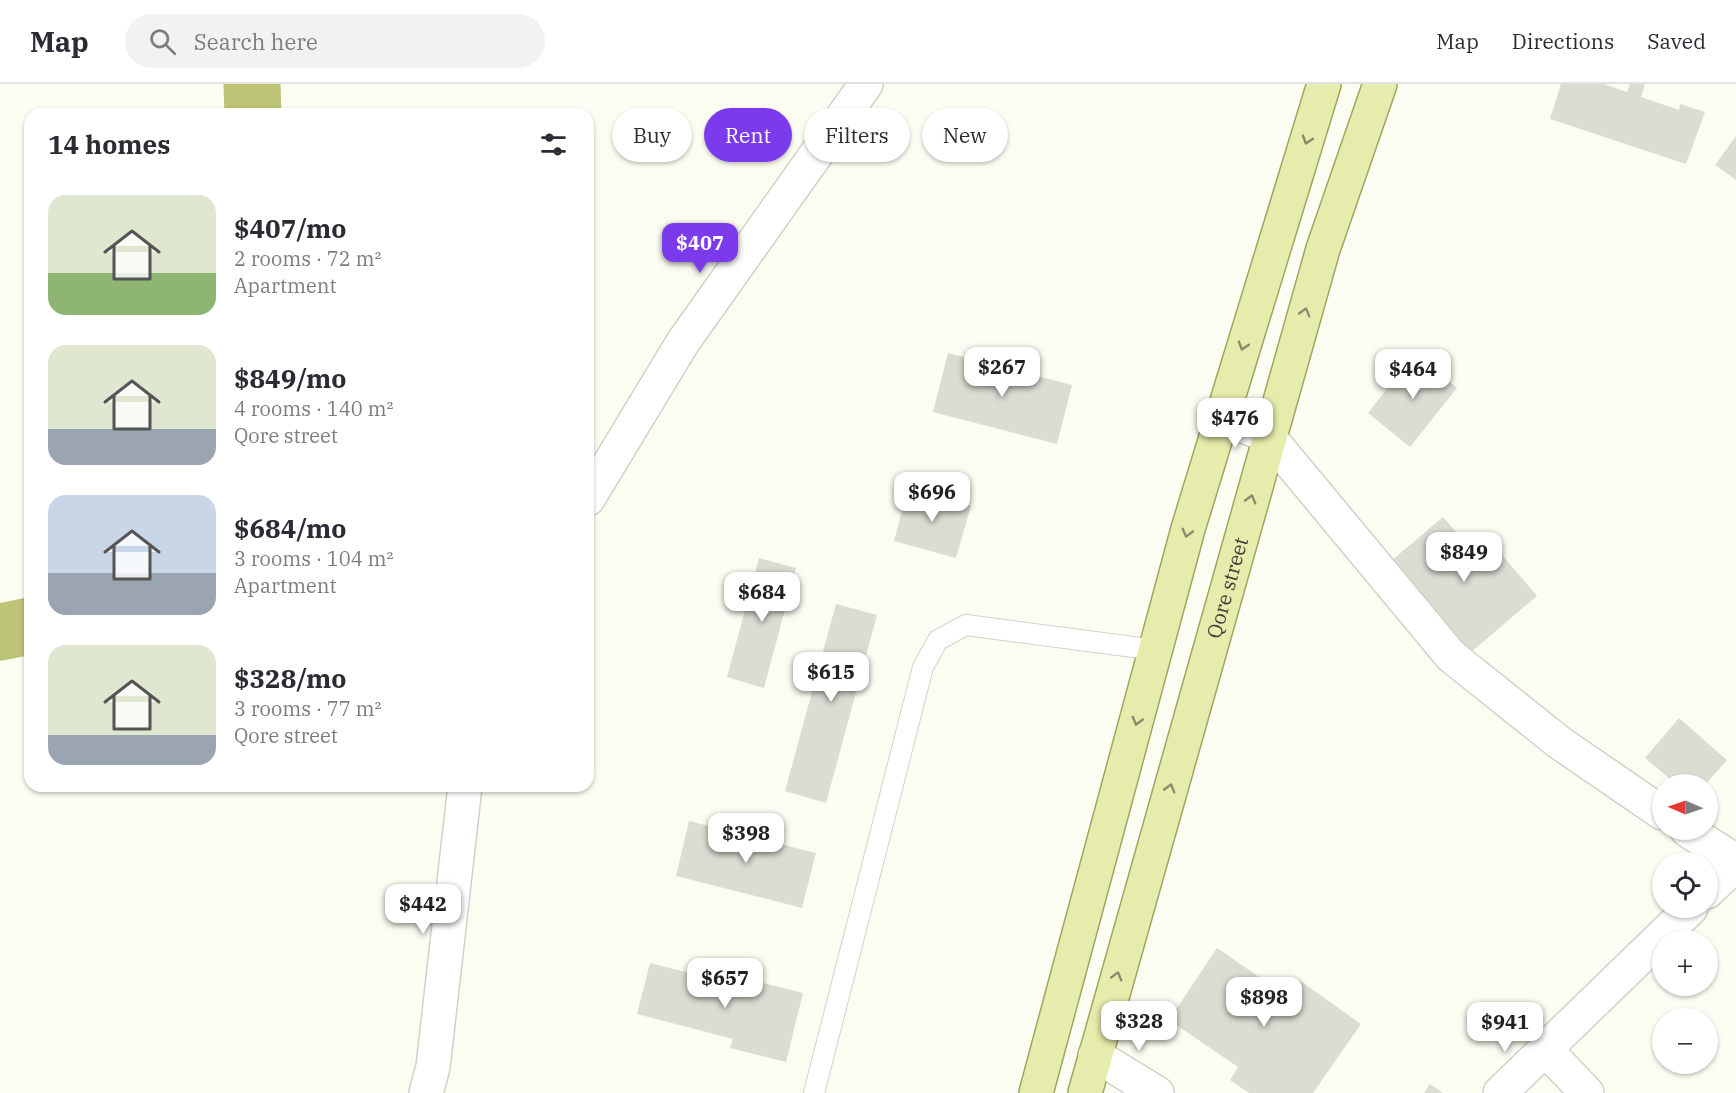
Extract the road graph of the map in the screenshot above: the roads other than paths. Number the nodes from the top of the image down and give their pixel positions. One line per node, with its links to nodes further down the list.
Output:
1 (866, 84): 6 (street)
2 (1324, 84): 4 (main road, one-way to 4)
3 (1380, 84): 5 (main road, Qore street, one-way to 3)
4 (1222, 416): 5 (street); 7 (main road, one-way to 7)
5 (1269, 437): 9 (street); 15 (main road, Qore street, one-way to 5)
6 (594, 490)
7 (1156, 650): 17 (lane); 18 (main road, one-way to 18)
8 (464, 792): 16 (street)
9 (1652, 806)
10 (1702, 840): 11 (street)
11 (1736, 863): 12 (street)
12 (1718, 881)
13 (1681, 918): 14 (street)
14 (1545, 1049): 21 (street); 22 (street)
15 (1095, 1055): 19 (main road, Qore street); 20 (street)
16 (426, 1093)
17 (814, 1093)
18 (1036, 1093)
19 (1085, 1093)
20 (1157, 1093)
21 (1500, 1093)
22 (1587, 1093)

